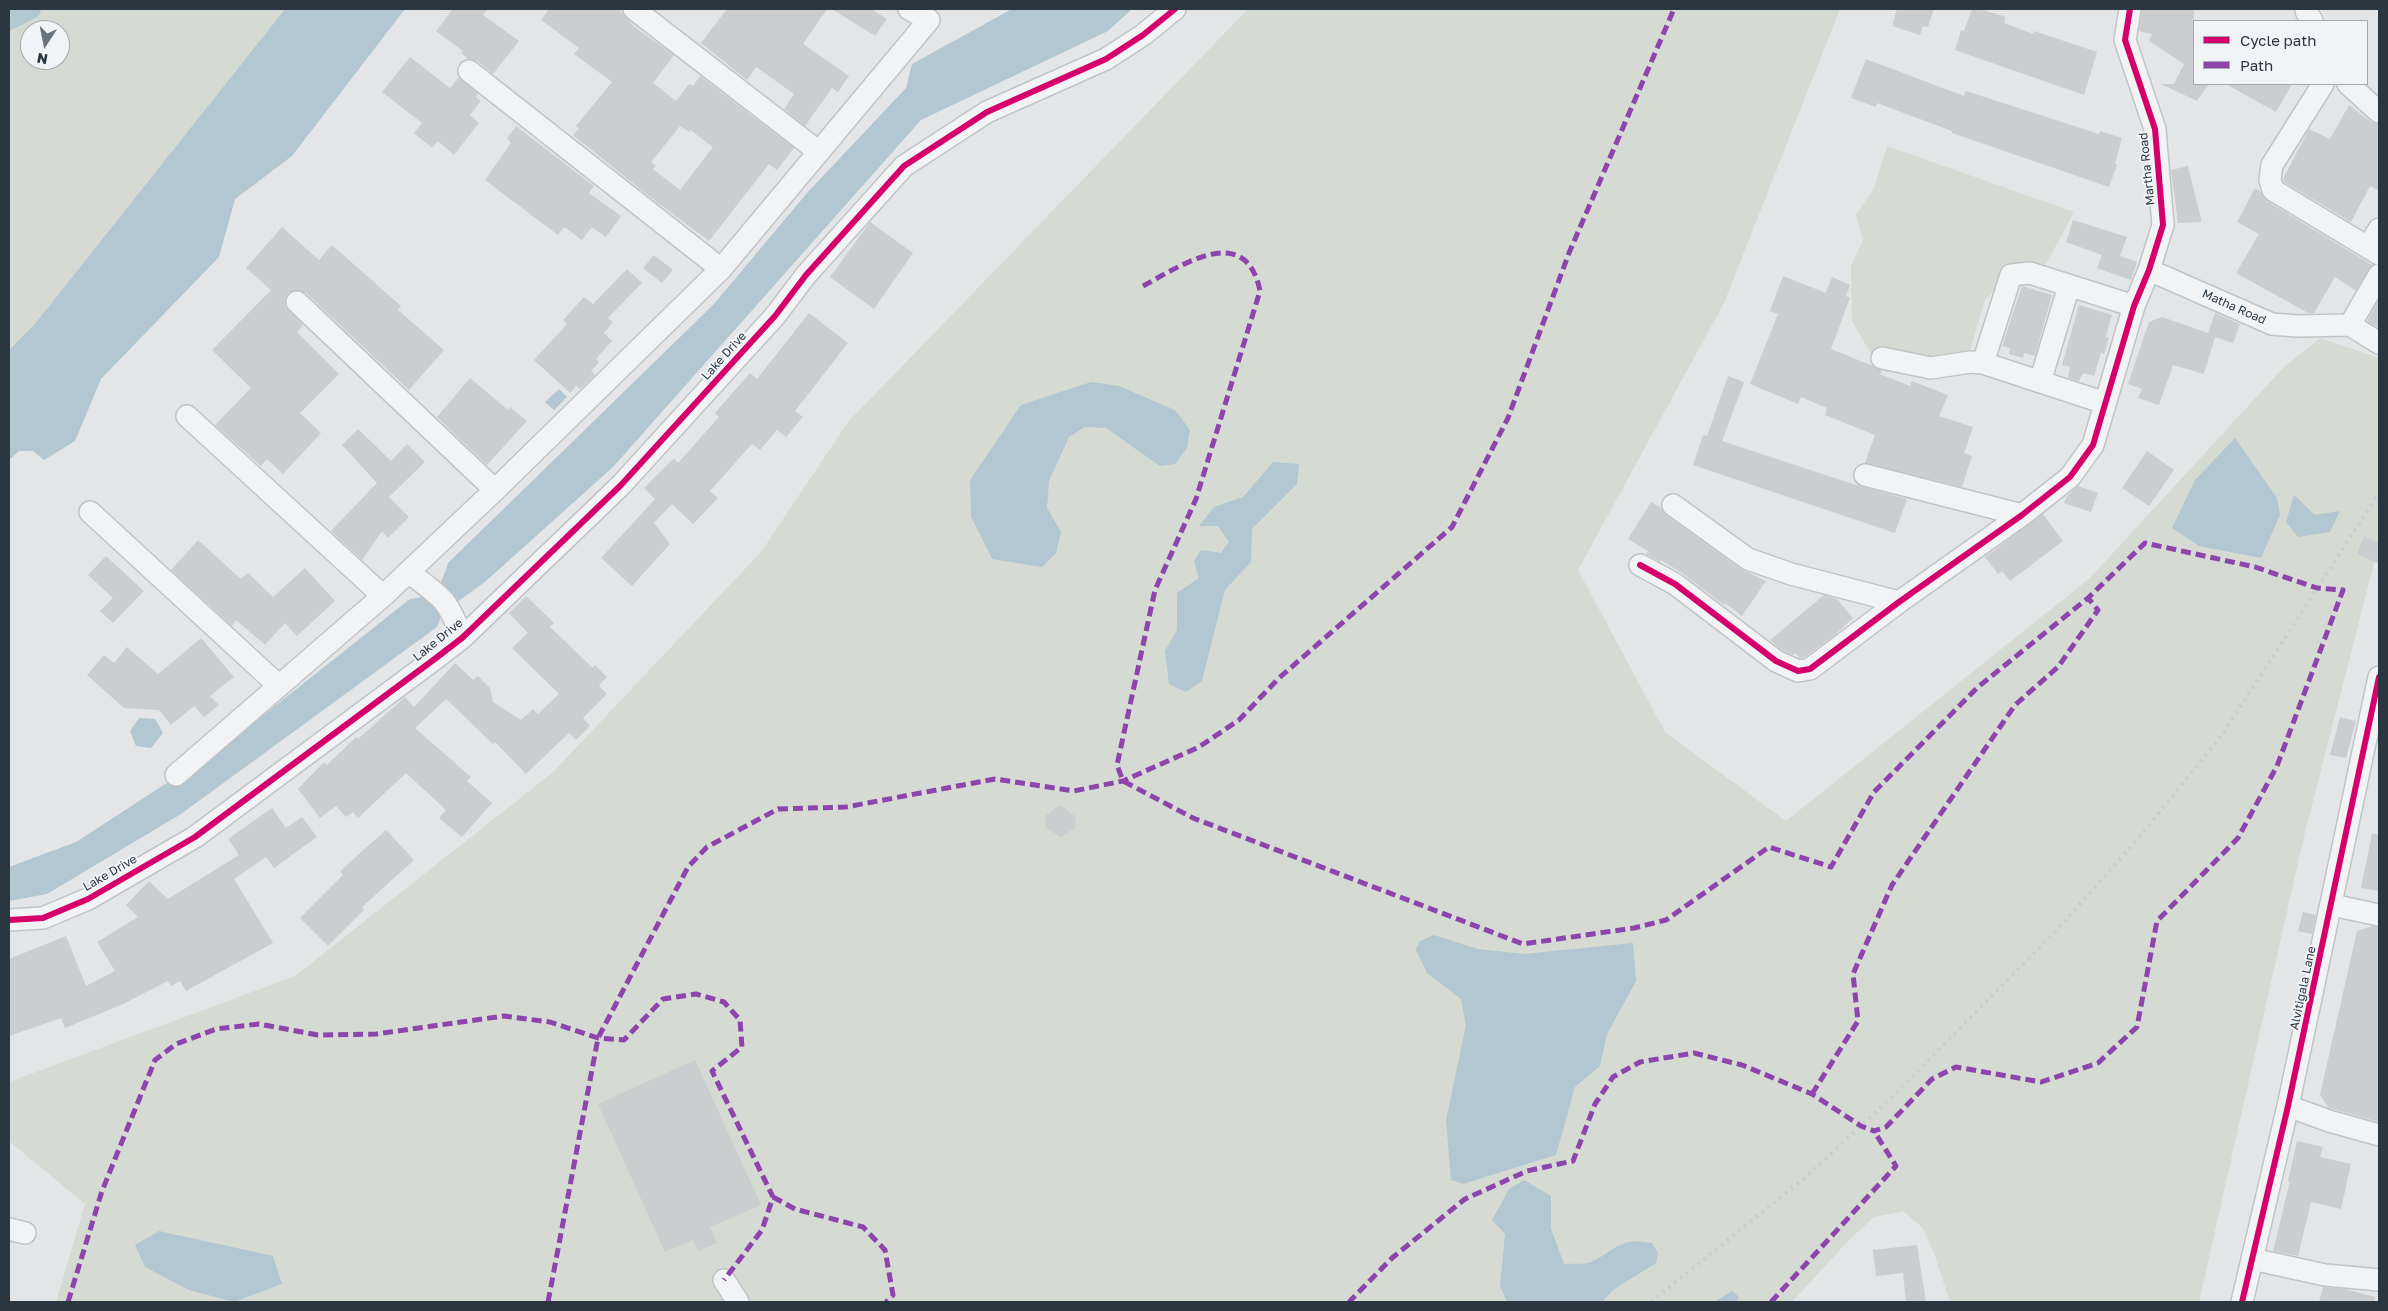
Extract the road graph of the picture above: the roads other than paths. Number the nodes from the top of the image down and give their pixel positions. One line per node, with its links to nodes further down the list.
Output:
1 (634, 9): 9 (street)
2 (909, 9): 9 (street)
3 (1175, 9): 33 (street, Lake Drive)
4 (2130, 9): 12 (street, Martha Road)
5 (468, 71): 11 (street)
6 (2322, 85): 10 (street)
7 (2349, 85): 8 (street)
8 (2379, 112)
9 (819, 152): 11 (street)
10 (2376, 243)
11 (721, 269): 25 (street)
12 (2149, 270): 16 (street, Martha Road); 17 (street, Matha Road)
13 (2379, 275): 17 (street)
14 (2069, 286): 16 (street); 20 (street); 21 (street)
15 (297, 302): 25 (street)
16 (2134, 306): 22 (street, Martha Road)
17 (2350, 325): 18 (street)
18 (2379, 343)
19 (1882, 358): 20 (street)
20 (1982, 363): 21 (street)
21 (2040, 382): 22 (street)
22 (2105, 403): 28 (street, Martha Road)
23 (187, 416): 31 (street)
24 (1865, 475): 28 (street)
25 (495, 490): 30 (street)
26 (1673, 505): 32 (street)
27 (90, 512): 35 (street)
28 (2022, 515): 32 (street, Martha Road)
29 (1640, 565): 32 (street, Martha Road)
30 (408, 572): 31 (street); 33 (street)
31 (382, 596): 35 (street)
32 (1899, 602)
33 (462, 638): 39 (street, Lake Drive)
34 (2379, 677): 37 (street, Alvitigala Lane)
35 (279, 686): 36 (street)
36 (176, 775)
37 (2332, 905): 38 (street); 40 (street, Alvitigala Lane)
38 (2379, 915)
39 (9, 920)
40 (2288, 1106): 41 (street); 42 (street, Alvitigala Lane)
41 (2379, 1135)
42 (2252, 1259): 44 (street); 46 (street, Alvitigala Lane)
43 (724, 1280): 45 (street)
44 (2379, 1280)
45 (738, 1302)
46 (2242, 1302)

